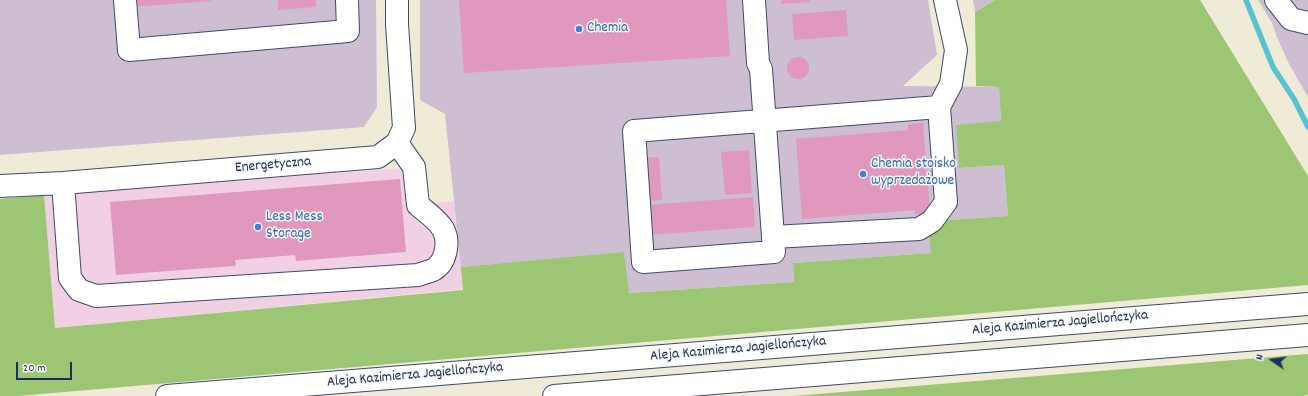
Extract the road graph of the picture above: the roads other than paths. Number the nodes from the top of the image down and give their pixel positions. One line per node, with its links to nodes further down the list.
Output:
1 (125, 0): 2 (main road)
2 (347, 0)
3 (397, 0): 10 (main road)
4 (754, 0): 9 (main road)
5 (945, 0): 8 (main road)
6 (1276, 0): 7 (main road)
7 (1308, 23)
8 (939, 106): 9 (main road); 13 (main road)
9 (765, 120): 13 (main road); 13 (main road)
10 (397, 142): 11 (main road, Energetyczna); 11 (main road)
11 (63, 183): 12 (main road, Energetyczna)
12 (0, 186)
13 (773, 237)
14 (1308, 304): 16 (main road, Aleja Kazimierza Jagiellończyka)
15 (1308, 335): 17 (main road, Aleja Kazimierza Jagiellończyka)
16 (167, 396)
17 (554, 396)

